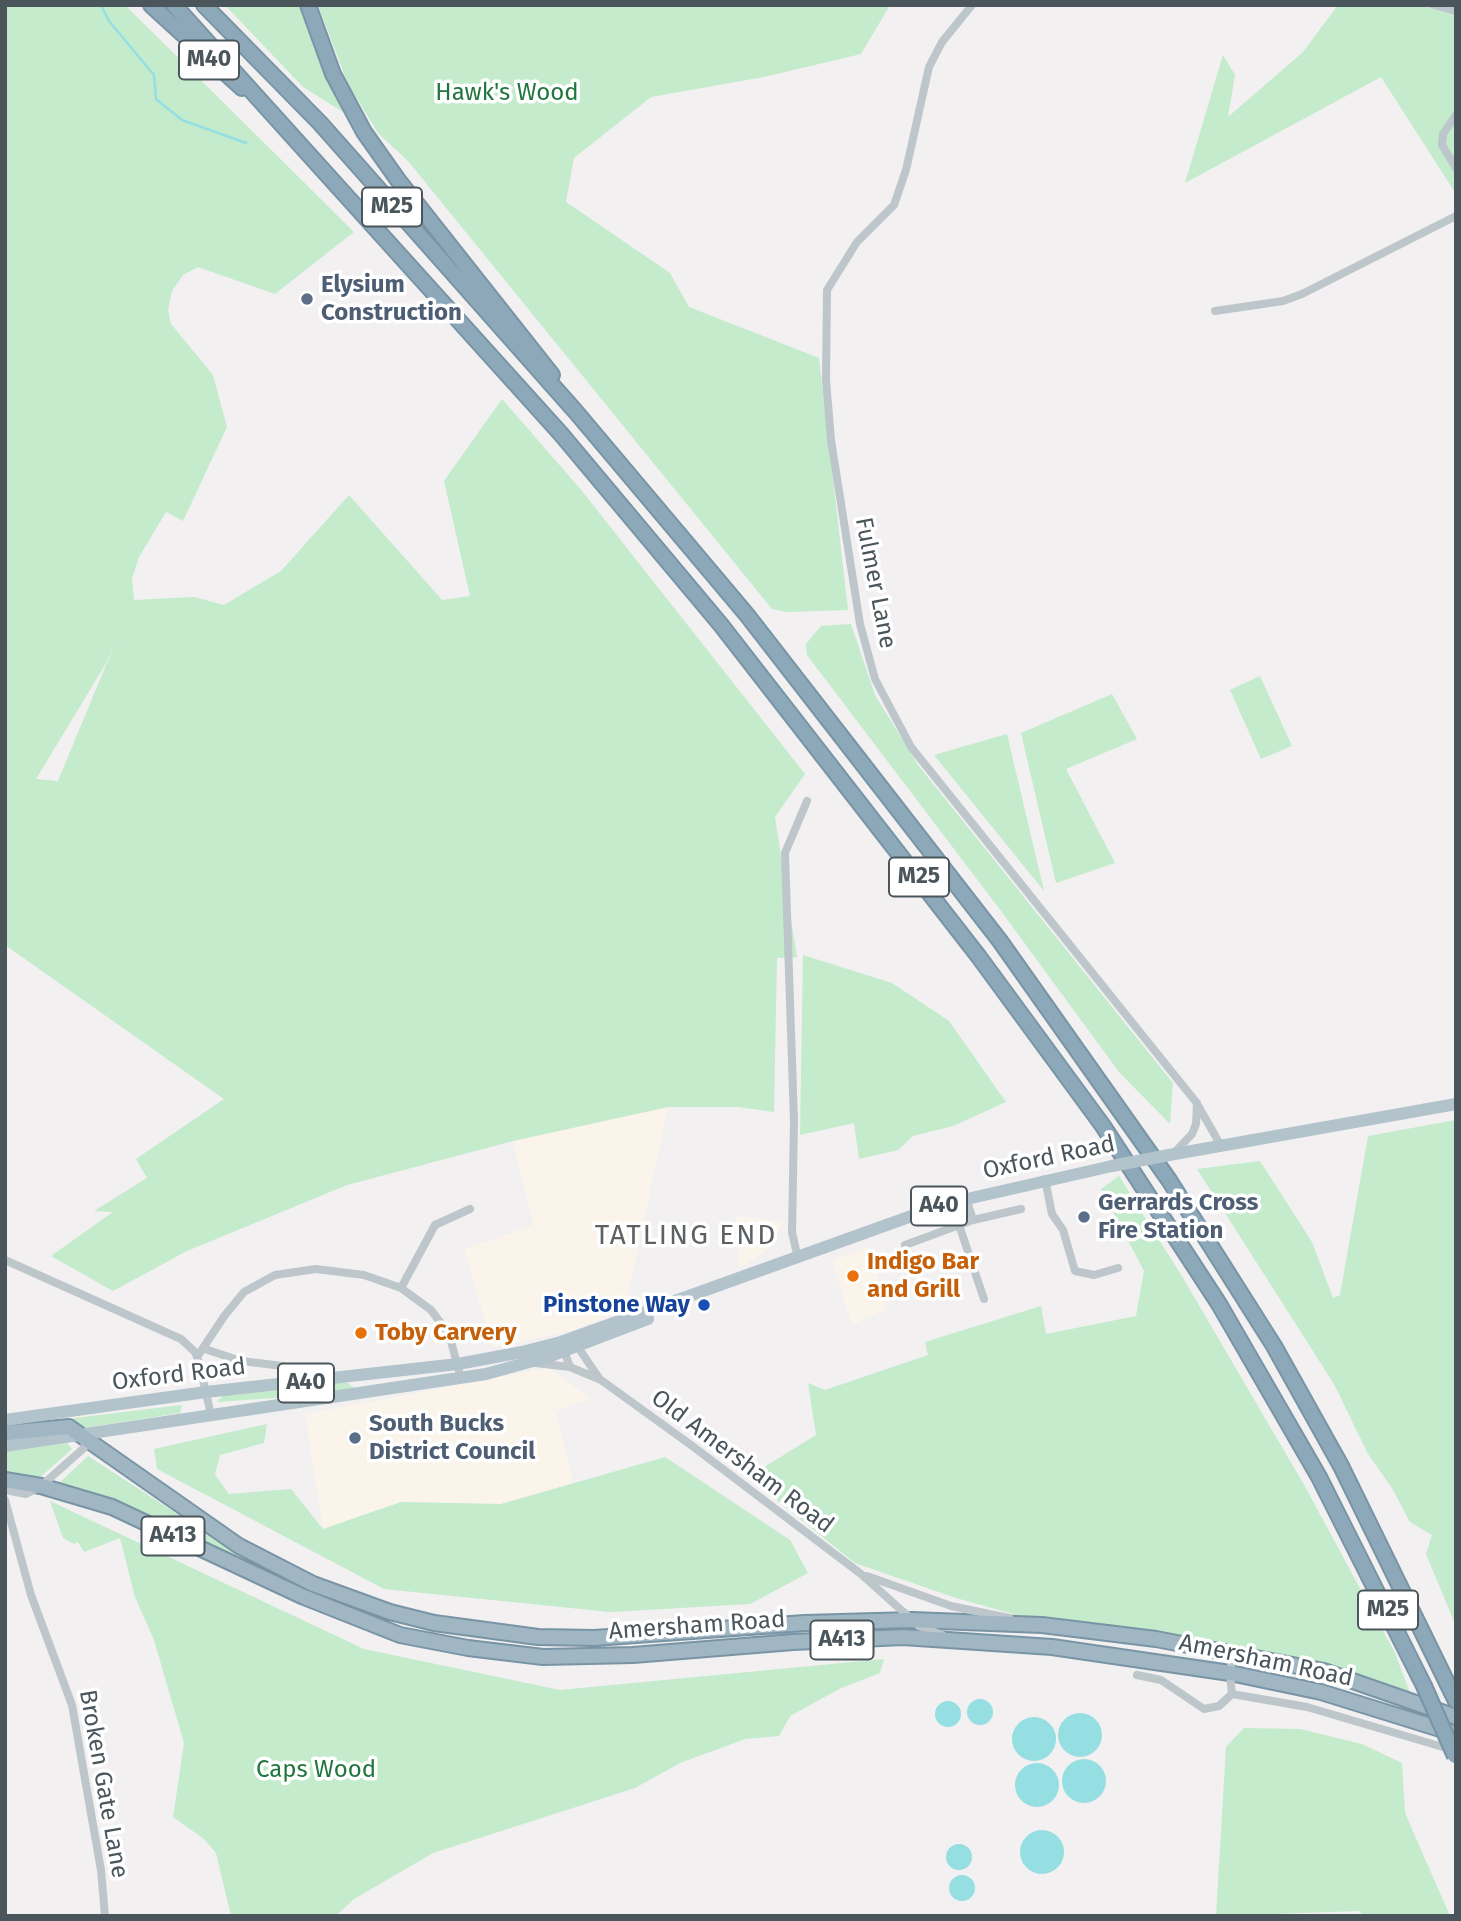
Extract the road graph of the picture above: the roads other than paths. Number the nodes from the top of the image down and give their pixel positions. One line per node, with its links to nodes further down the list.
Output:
1 (151, 5): 8 (highway, M40)
2 (174, 5): 8 (highway, M25)
3 (204, 5): 13 (highway, M25)
4 (308, 5): 13 (highway, M25)
5 (972, 5): 15 (street, Fulmer Lane)
6 (1434, 5): 7 (street)
7 (1456, 11)
8 (270, 111): 63 (highway, M25, bridge)
9 (1456, 115): 10 (street)
10 (1456, 168)
11 (1456, 216): 12 (street)
12 (1215, 311)
13 (576, 412): 60 (highway, M25)
14 (807, 801): 26 (street)
15 (1196, 1101): 17 (street, Fulmer Lane); 18 (street)
16 (1456, 1104): 17 (main road, Oxford Road / A40)
17 (1221, 1146): 18 (main road, Oxford Road / A40)
18 (1170, 1155): 19 (main road, Oxford Road / A40, bridge)
19 (1045, 1179): 20 (main road, Oxford Road / A40); 28 (street)
20 (966, 1198): 23 (street); 26 (main road, Oxford Road / A40)
21 (470, 1209): 29 (street)
22 (1021, 1209): 23 (street)
23 (973, 1220): 24 (street)
24 (959, 1226): 25 (street); 30 (street)
25 (905, 1244)
26 (798, 1259): 31 (main road, Oxford Road / A40)
27 (5, 1260): 33 (street)
28 (1118, 1268)
29 (401, 1288): 32 (street); 35 (street)
30 (984, 1299)
31 (568, 1344): 34 (main road, A40); 35 (main road, Oxford Road / A40); 37 (street); 40 (street, Old Amersham Road)
32 (205, 1349): 33 (street); 36 (street)
33 (197, 1357): 41 (street)
34 (529, 1363): 37 (street, Old Amersham Road); 39 (main road, A40)
35 (458, 1364): 38 (main road, Oxford Road / A40); 39 (street)
36 (283, 1366)
37 (570, 1367): 40 (street, Old Amersham Road)
38 (360, 1377): 41 (main road, Oxford Road / A40); 42 (main road)
39 (461, 1378): 42 (main road, A40)
40 (601, 1380): 52 (street, Old Amersham Road)
41 (205, 1392): 43 (street); 44 (main road, Oxford Road / A40)
42 (369, 1392): 43 (main road, A40)
43 (211, 1415): 46 (main road, A40)
44 (5, 1420)
45 (5, 1433): 46 (highway, A413)
46 (83, 1437): 47 (main road, A40); 49 (street); 53 (highway, A413)
47 (5, 1446)
48 (5, 1480): 49 (highway, Amersham Road / A413)
49 (41, 1486): 50 (street); 55 (highway, Amersham Road / A413)
50 (5, 1490)
51 (5, 1500): 64 (street, Broken Gate Lane)
52 (861, 1574): 53 (street, Old Amersham Road); 54 (street, Old Amersham Road)
53 (912, 1620): 54 (highway, A413); 55 (street, Old Amersham Road)
54 (1042, 1625): 56 (highway, A413)
55 (962, 1640): 57 (highway, Amersham Road / A413)
56 (1233, 1653): 57 (street); 61 (highway, A413)
57 (1230, 1672): 59 (street); 62 (highway, Amersham Road / A413)
58 (1137, 1675): 59 (street)
59 (1232, 1694): 63 (street)
60 (1455, 1698)
61 (1456, 1717)
62 (1456, 1734)
63 (1455, 1755)
64 (105, 1916)

